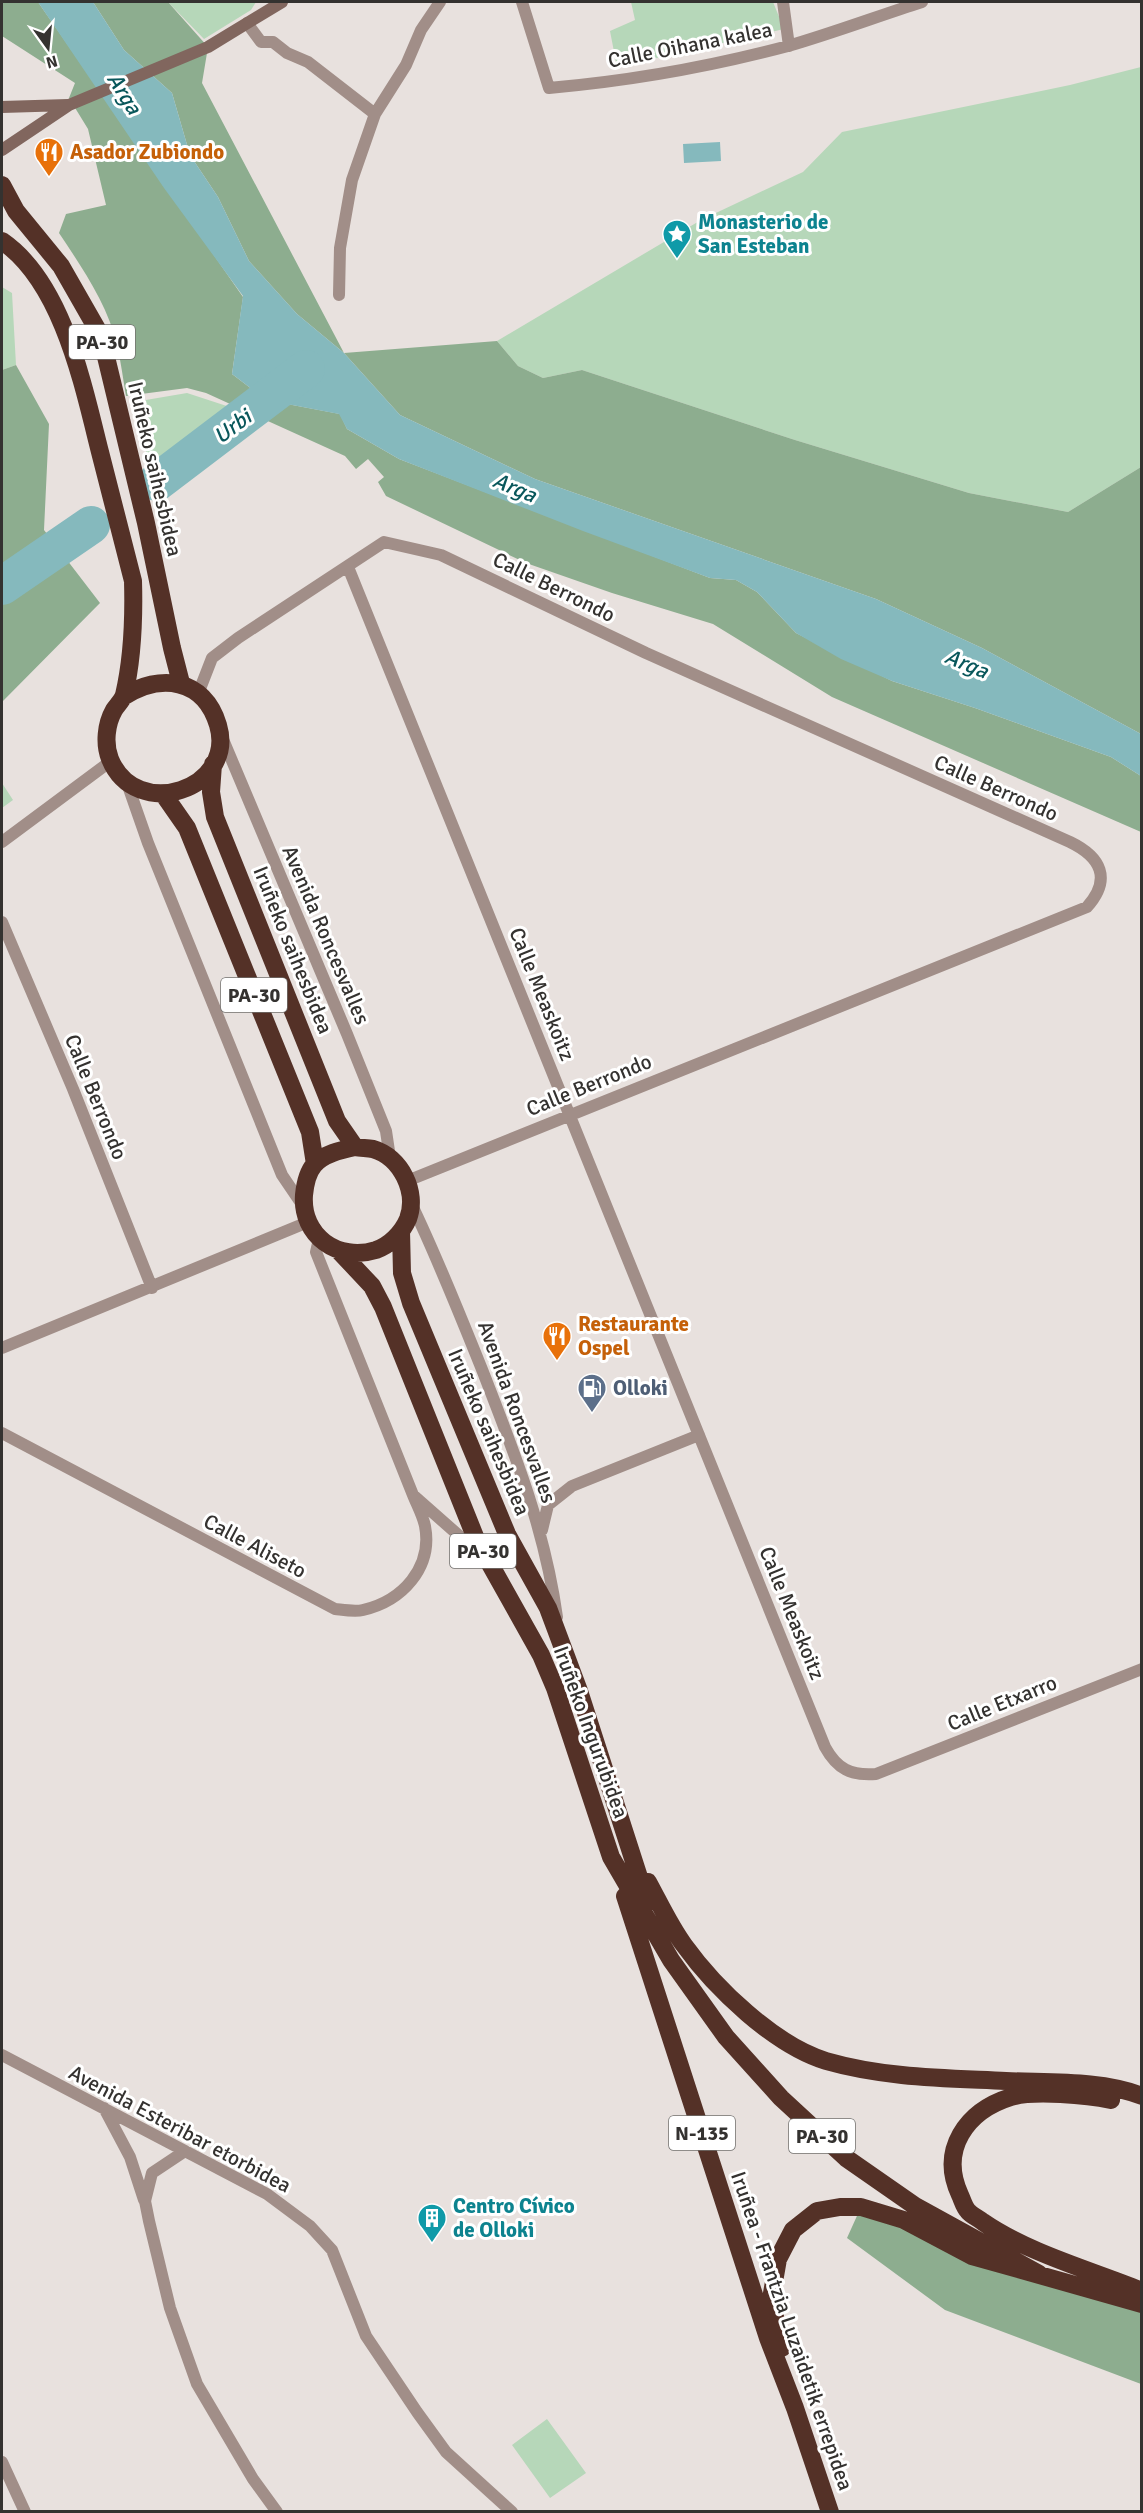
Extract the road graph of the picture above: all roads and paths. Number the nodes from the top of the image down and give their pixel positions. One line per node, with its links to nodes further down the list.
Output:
1 (282, 2): 6 (main road)
2 (440, 2): 10 (street)
3 (522, 2): 7 (street, Calle Oihana kalea)
4 (783, 2): 7 (street)
5 (922, 2): 7 (street, Calle Oihana kalea)
6 (247, 23): 8 (main road); 10 (street)
7 (789, 46)
8 (74, 102): 9 (main road); 11 (main road)
9 (2, 107)
10 (375, 114): 14 (street)
11 (2, 150)
12 (2, 185): 16 (highway, Iruñeko saihesbidea / PA-30)
13 (2, 241): 18 (highway, PA-30)
14 (339, 295)
15 (348, 567): 17 (street, Calle Berrondo); 26 (street, Calle Measkoitz); 26 (street, Calle Berrondo)
16 (181, 683): 17 (highway); 18 (highway)
17 (198, 694): 19 (highway)
18 (123, 698): 20 (highway, PA-30)
19 (219, 729): 21 (highway, PA-30); 28 (street, Avenida Roncesvalles)
20 (111, 761): 22 (highway, PA-30); 24 (street)
21 (213, 763): 23 (highway); 27 (highway, Iruñeko saihesbidea / PA-30)
22 (127, 783): 23 (highway); 32 (street)
23 (164, 795): 29 (highway, PA-30)
24 (2, 842)
25 (2, 922): 36 (street, Calle Berrondo)
26 (570, 1114): 30 (street, Calle Berrondo); 39 (street, Calle Measkoitz)
27 (355, 1147): 28 (highway); 29 (highway)
28 (390, 1158): 30 (highway, PA-30)
29 (315, 1164): 32 (highway, PA-30)
30 (407, 1181): 31 (highway, PA-30)
31 (411, 1203): 33 (highway, PA-30); 41 (street, Avenida Roncesvalles)
32 (306, 1214): 34 (highway, PA-30); 36 (street)
33 (401, 1231): 35 (highway); 43 (highway, Iruñeko saihesbidea / PA-30)
34 (319, 1239): 35 (highway, PA-30); 40 (street)
35 (340, 1252): 42 (highway, Iruñeko Ingurubidea / PA-30)
36 (152, 1288): 37 (street)
37 (2, 1348)
38 (2, 1433): 40 (street, Calle Aliseto)
39 (699, 1435): 41 (street); 45 (street, Calle Measkoitz)
40 (413, 1496): 42 (street)
41 (541, 1535): 43 (street, Avenida Roncesvalles)
42 (488, 1561): 47 (highway, Iruñeko Ingurubidea / PA-30)
43 (561, 1642): 46 (highway, Iruñeko Ingurubidea / PA-30)
44 (1142, 1669): 45 (street, Calle Etxarro)
45 (876, 1774)
46 (630, 1850): 48 (highway, Iruñeko Ingurubidea / PA-30); 50 (highway)
47 (611, 1857): 48 (highway, Iruñeko Ingurubidea / PA-30); 58 (highway, Iruñea - Frantzia Luzaidetik errepidea / N-135)
48 (659, 1938): 55 (highway, Iruñeko Ingurubidea / PA-30)
49 (2, 2055): 51 (street, Avenida Esteribar etorbidea)
50 (1142, 2096)
51 (104, 2108): 53 (street, Avenida Esteribar etorbidea); 54 (street)
52 (1142, 2108): 56 (highway)
53 (185, 2151): 54 (street); 62 (street, Avenida Esteribar etorbidea)
54 (145, 2202): 61 (street)
55 (1039, 2274): 57 (highway, PA-30); 58 (highway)
56 (1142, 2291)
57 (1142, 2304)
58 (795, 2408): 63 (highway, Iruñea - Frantzia Luzaidetik errepidea / N-135)
59 (2, 2462): 60 (street)
60 (26, 2511)
61 (277, 2511)
62 (512, 2511)
63 (830, 2511)

